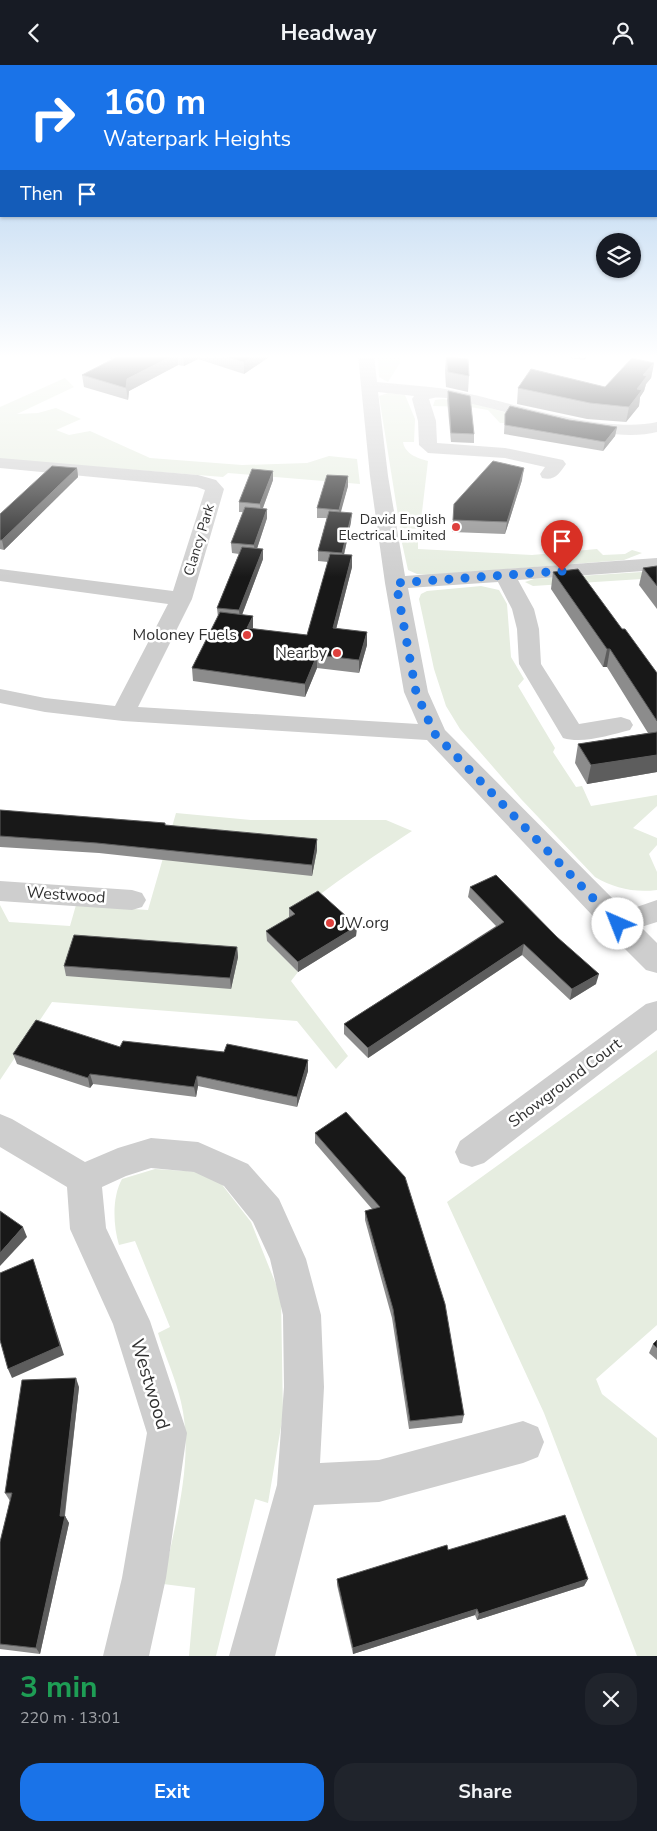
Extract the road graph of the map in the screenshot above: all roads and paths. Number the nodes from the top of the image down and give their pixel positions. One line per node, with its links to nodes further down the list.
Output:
1 (374, 429): 10 (street)
2 (427, 429): 6 (street)
3 (621, 429): 4 (street)
4 (649, 429)
5 (0, 463): 11 (street, Clancy Park)
6 (549, 474)
7 (657, 564): 9 (street)
8 (0, 575): 11 (street)
9 (505, 575): 10 (street); 14 (street)
10 (396, 583): 15 (street)
11 (181, 599): 13 (street, Clancy Park)
12 (0, 696): 13 (street)
13 (123, 714): 15 (street)
14 (621, 725)
15 (434, 733): 19 (street)
16 (0, 891): 17 (street, Westwood)
17 (132, 899)
18 (657, 911): 19 (street)
19 (618, 924): 20 (street)
20 (657, 962)
21 (657, 1013): 23 (street, Showground Court)
22 (0, 1129): 24 (street)
23 (472, 1152)
24 (84, 1179): 26 (street); 27 (street, Westwood)
25 (522, 1442): 26 (street)
26 (298, 1485): 28 (street)
27 (126, 1656)
28 (252, 1656)

